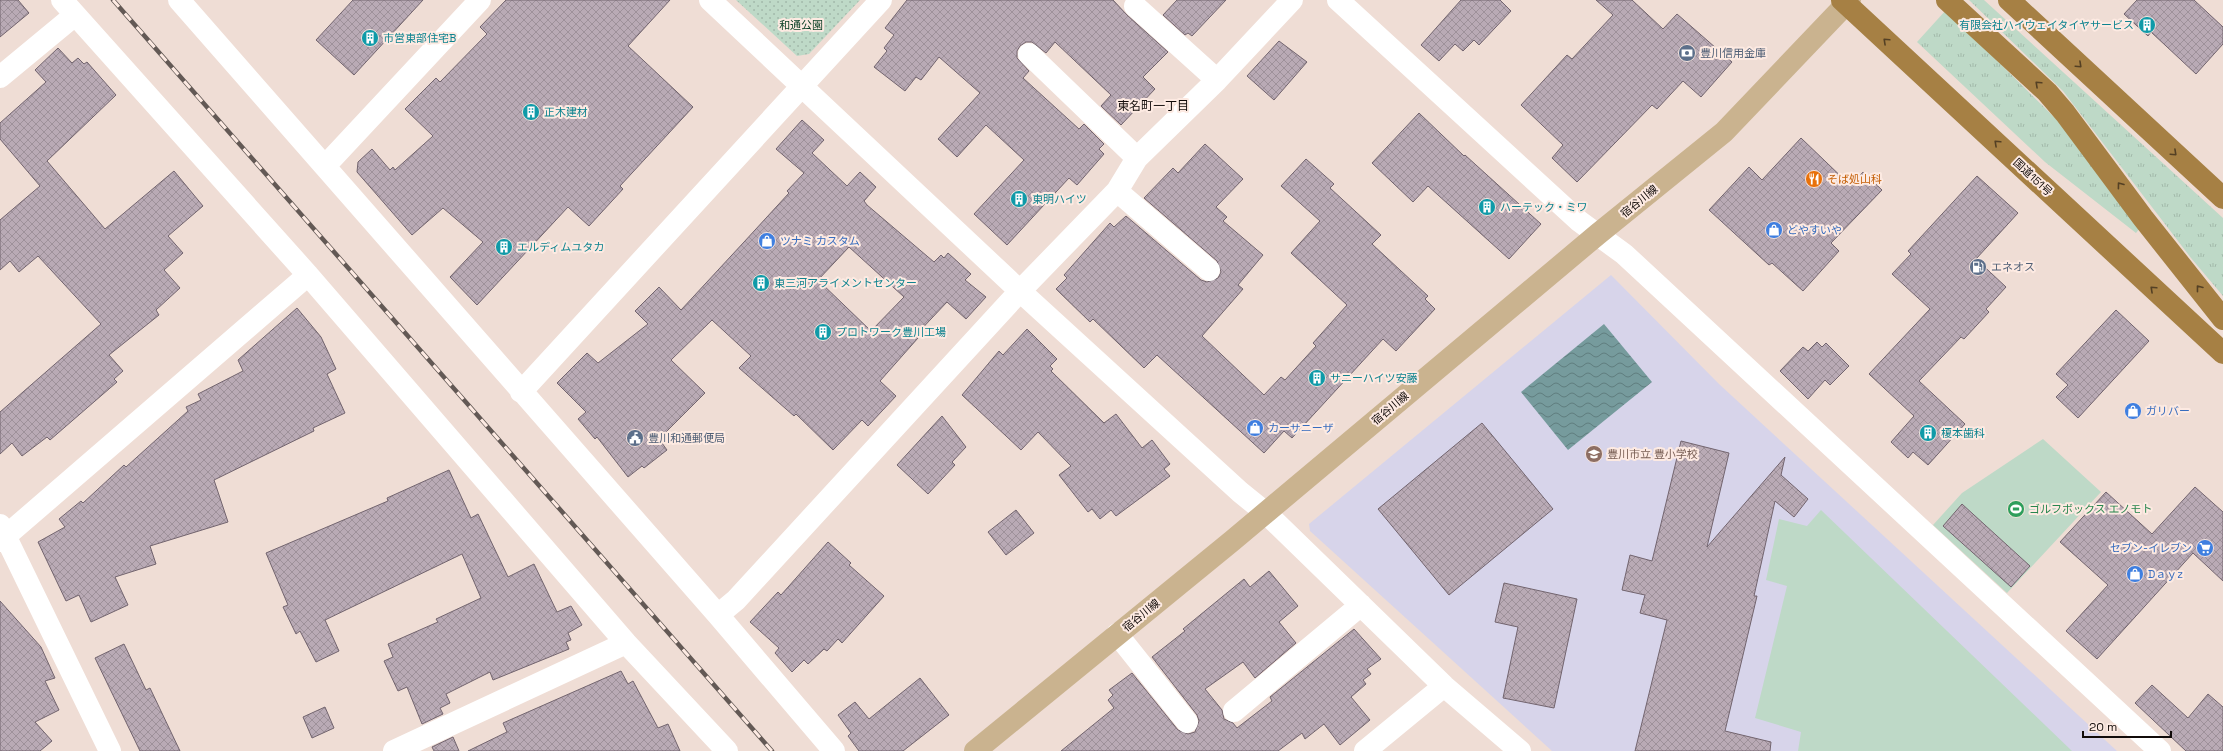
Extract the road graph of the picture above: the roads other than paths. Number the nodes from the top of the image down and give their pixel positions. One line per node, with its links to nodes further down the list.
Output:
1 (179, 0): 17 (street)
2 (480, 0): 17 (street)
3 (710, 0): 15 (street)
4 (881, 0): 15 (street)
5 (1292, 0): 14 (street)
6 (1338, 0): 20 (street)
7 (1947, 0): 24 (highway, one-way to 7)
8 (2009, 0): 19 (highway, one-way to 19)
9 (1847, 1): 20 (main road, 宿谷川線); 25 (highway, 国道151号, one-way to 9)
10 (1135, 6): 14 (street)
11 (69, 8): 13 (street); 22 (street)
12 (1029, 54): 16 (street)
13 (0, 77)
14 (1217, 80): 16 (street)
15 (802, 85): 23 (street); 26 (street)
16 (1137, 158): 18 (street)
17 (324, 166): 26 (street)
18 (1118, 191): 21 (street); 23 (street)
19 (2223, 198)
20 (1598, 234): 27 (main road, 宿谷川線); 43 (street)
21 (1209, 270)
22 (308, 275): 28 (street); 32 (street)
23 (1020, 291): 27 (street); 30 (street)
24 (2223, 319)
25 (2223, 353)
26 (521, 392): 30 (street)
27 (1266, 513): 29 (street); 31 (main road, 宿谷川線)
28 (2, 534): 36 (street)
29 (1361, 605): 33 (street); 34 (street)
30 (718, 615): 39 (street)
31 (1117, 634): 35 (street); 40 (main road, 宿谷川線)
32 (626, 643): 37 (street); 38 (street)
33 (1444, 686): 41 (street); 42 (street)
34 (1234, 710)
35 (1187, 722)
36 (110, 751)
37 (394, 751)
38 (727, 751)
39 (834, 751)
40 (975, 751)
41 (1365, 751)
42 (1520, 751)
43 (2160, 751)

